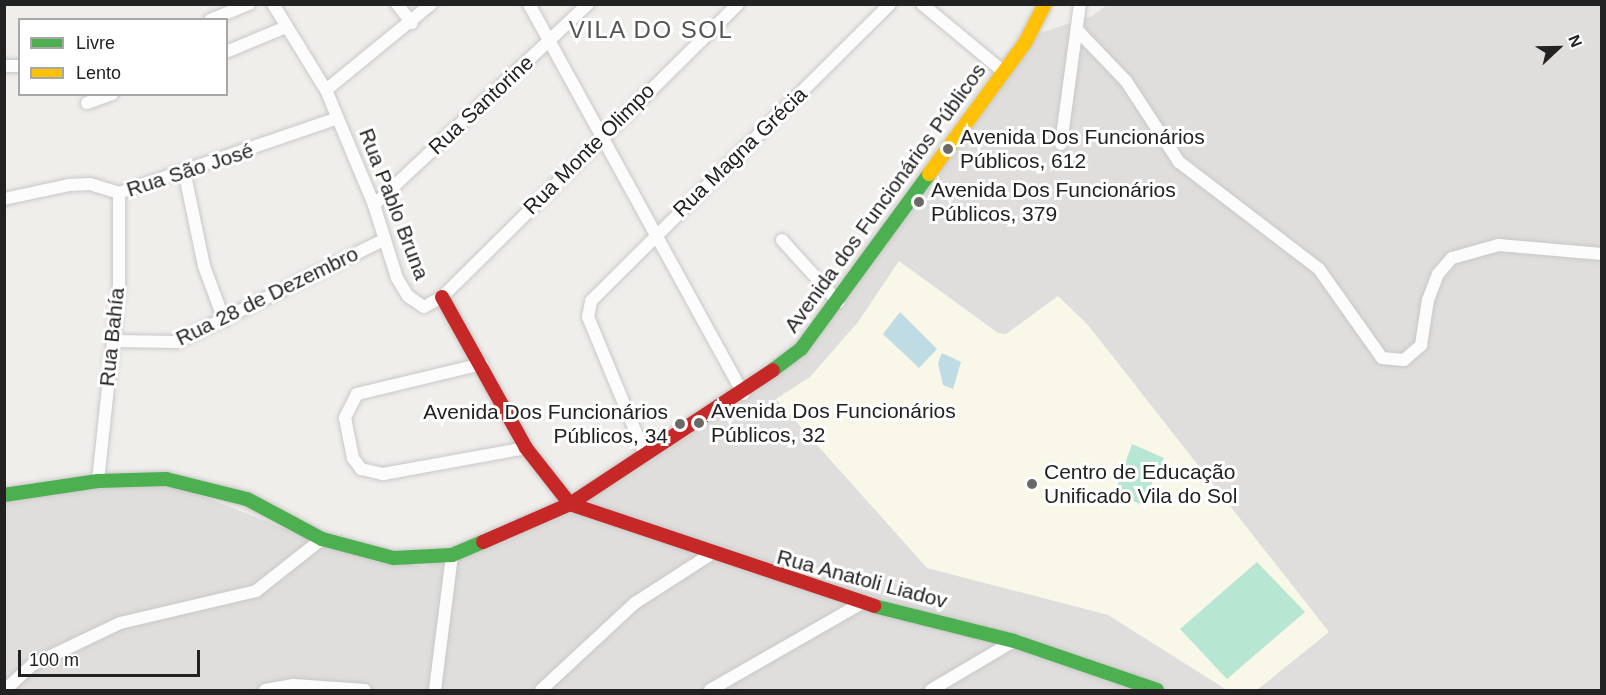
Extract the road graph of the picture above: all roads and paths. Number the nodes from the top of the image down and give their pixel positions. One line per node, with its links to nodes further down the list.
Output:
1 (249, 4): 12 (street)
2 (273, 4): 14 (street, Rua Pablo Bruna)
3 (397, 4): 13 (street)
4 (431, 4): 13 (street)
5 (529, 4): 16 (street)
6 (588, 4): 16 (street, Rua Santorine)
7 (738, 4): 23 (street, Rua Monte Olimpo)
8 (890, 4): 29 (street, Rua Magna Grécia)
9 (922, 4): 18 (street)
10 (1045, 4): 18 (street, Avenida dos Funcionários Públicos)
11 (1080, 4): 15 (street)
12 (215, 18)
13 (412, 23): 19 (street)
14 (286, 27): 17 (street); 19 (street, Rua Pablo Bruna)
15 (1079, 32): 24 (street); 32 (street)
16 (551, 40): 23 (street); 28 (street, Rua Santorine)
17 (228, 51)
18 (1004, 72): 34 (street, Avenida dos Funcionários Públicos)
19 (326, 90): 22 (street, Rua Pablo Bruna)
20 (106, 96): 21 (street)
21 (87, 103)
22 (338, 118): 25 (street, Rua São José); 28 (street, Rua Pablo Bruna)
23 (600, 136): 29 (street); 33 (street, Rua Monte Olimpo)
24 (1061, 144)
25 (185, 175): 26 (street, Rua São José); 35 (street)
26 (119, 193): 27 (street, Rua São José); 36 (street, Rua Bahía)
27 (4, 199)
28 (374, 205): 30 (street, Rua Pablo Bruna)
29 (658, 232): 38 (street); 40 (street, Rua Magna Grécia)
30 (383, 240): 33 (street, Rua Pablo Bruna); 35 (street, Rua 28 de Dezembro)
31 (782, 240): 34 (street)
32 (1602, 254)
33 (442, 297): 37 (street, Rua Pablo Bruna)
34 (838, 302): 38 (street, Avenida dos Funcionários Públicos)
35 (224, 320): 36 (street, Rua 28 de Dezembro)
36 (113, 341): 41 (street, Rua Bahía)
37 (482, 364): 39 (street, Rua Pablo Bruna); 39 (street)
38 (743, 394): 40 (street, Avenida dos Funcionários Públicos)
39 (526, 448): 43 (street, Rua Pablo Bruna)
40 (644, 452): 43 (street, Avenida dos Funcionários Públicos)
41 (98, 481): 42 (street, Avenida dos Funcionários Públicos); 44 (street, Avenida dos Funcionários Públicos)
42 (4, 495)
43 (570, 504): 45 (street, Avenida dos Funcionários Públicos); 46 (street, Rua Anatoli Liadov)
44 (322, 539): 45 (street, Avenida dos Funcionários Públicos); 50 (street)
45 (453, 555): 53 (street)
46 (708, 556): 47 (street, Rua Anatoli Liadov); 54 (street)
47 (860, 604): 48 (street, Rua Anatoli Liadov); 55 (street)
48 (1014, 641): 49 (street, Rua Anatoli Liadov); 56 (street)
49 (1142, 688): 57 (street, Rua Anatoli Liadov)
50 (5, 690)
51 (265, 690): 52 (street)
52 (365, 690)
53 (435, 690)
54 (541, 690)
55 (710, 690)
56 (931, 690)
57 (1156, 690)

